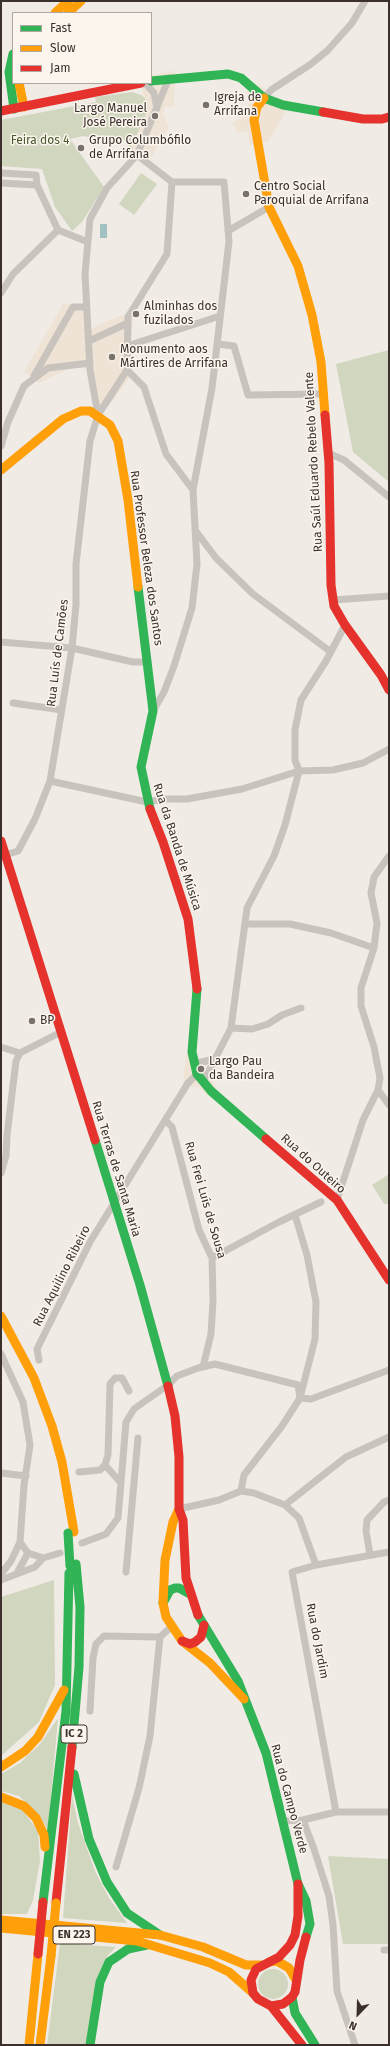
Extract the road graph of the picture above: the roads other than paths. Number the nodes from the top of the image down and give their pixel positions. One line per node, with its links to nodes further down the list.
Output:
1 (68, 1): 4 (main road)
2 (81, 1): 5 (main road)
3 (365, 1): 14 (street)
4 (56, 12)
5 (69, 12)
6 (12, 58): 9 (main road)
7 (169, 78): 8 (main road); 14 (main road); 16 (street)
8 (152, 81)
9 (12, 83)
10 (12, 84): 15 (main road)
11 (19, 84): 15 (main road)
12 (137, 84): 15 (main road)
13 (146, 84): 16 (street)
14 (264, 98): 18 (main road); 24 (main road, Rua Saúl Eduardo Rebelo Valente)
15 (19, 108): 17 (main road)
16 (158, 108): 19 (street)
17 (1, 111)
18 (389, 117)
19 (137, 155): 21 (street); 27 (street)
20 (2, 173): 22 (street); 23 (street)
21 (172, 182): 26 (street); 31 (street)
22 (1, 183): 23 (street)
23 (38, 185): 25 (street)
24 (269, 207): 26 (street); 38 (main road, Rua Saúl Eduardo Rebelo Valente)
25 (58, 230): 27 (street); 28 (street)
26 (228, 231): 30 (street)
27 (88, 242): 32 (street)
28 (1, 294)
29 (84, 307): 37 (street)
30 (220, 316): 33 (street); 34 (street)
31 (128, 323): 32 (street); 34 (street)
32 (89, 341): 35 (street)
33 (218, 344): 38 (street); 43 (street)
34 (127, 346): 36 (street)
35 (90, 363): 37 (street); 39 (street)
36 (127, 370): 39 (street); 43 (street)
37 (33, 378): 40 (street)
38 (324, 394): 41 (main road, Rua Saúl Eduardo Rebelo Valente)
39 (98, 415): 42 (main road); 50 (street, Rua Luís de Camões); 52 (main road, Rua Professor Beleza dos Santos)
40 (1, 446)
41 (328, 453): 44 (street); 47 (main road, Rua Saúl Eduardo Rebelo Valente)
42 (1, 470)
43 (193, 490): 45 (street)
44 (389, 497)
45 (195, 529): 51 (street); 56 (street)
46 (389, 596): 47 (street)
47 (333, 600): 48 (main road, Rua Saúl Eduardo Rebelo Valente)
48 (344, 625): 51 (street); 53 (main road, Rua Saúl Eduardo Rebelo Valente)
49 (1, 642): 50 (street)
50 (72, 648): 52 (street); 55 (street, Rua Luís de Camões)
51 (331, 652): 58 (street)
52 (148, 662): 56 (main road, Rua Professor Beleza dos Santos)
53 (389, 690)
54 (13, 703): 55 (street)
55 (62, 710): 59 (street, Rua Luís de Camões)
56 (153, 711): 60 (main road, Rua da Banda de Música)
57 (389, 748): 58 (street)
58 (299, 771): 60 (street); 64 (street)
59 (50, 781): 60 (street); 63 (street, Rua Luís de Camões)
60 (147, 802): 72 (main road, Rua da Banda de Música)
61 (1, 841): 63 (main road, Rua Terras de Santa Maria)
62 (389, 856): 65 (street)
63 (4, 863): 68 (main road, Rua Terras de Santa Maria)
64 (246, 924): 65 (street); 67 (street)
65 (374, 948): 74 (street)
66 (301, 1008): 67 (street)
67 (231, 1028): 71 (street, Rua Aquilino Ribeiro)
68 (61, 1032): 70 (street); 79 (main road, Rua Terras de Santa Maria)
69 (1, 1047): 70 (street)
70 (20, 1053): 77 (street)
71 (214, 1059): 72 (street); 73 (street, Rua Aquilino Ribeiro)
72 (194, 1064): 73 (main road)
73 (200, 1078): 76 (street, Rua Aquilino Ribeiro); 80 (main road, Rua do Outeiro)
74 (378, 1090): 75 (street); 80 (street)
75 (389, 1105)
76 (166, 1121): 78 (street, Rua Aquilino Ribeiro); 84 (street, Rua Frei Luís de Sousa)
77 (1, 1173)
78 (125, 1184): 79 (street); 82 (street, Rua Aquilino Ribeiro)
79 (110, 1190): 82 (main road, Rua Terras de Santa Maria)
80 (337, 1200): 85 (main road, Rua do Outeiro)
81 (321, 1202): 83 (street)
82 (114, 1204): 89 (street, Rua Aquilino Ribeiro); 92 (main road, Rua Terras de Santa Maria)
83 (295, 1215): 84 (street); 94 (street)
84 (212, 1258): 90 (street, Rua Frei Luís de Sousa)
85 (389, 1280)
86 (1, 1316): 108 (main road, IC 2)
87 (1, 1327): 108 (main road, IC 2)
88 (2, 1358): 102 (street)
89 (40, 1360)
90 (202, 1366): 92 (street); 94 (street)
91 (389, 1370): 94 (street)
92 (168, 1385): 97 (street); 107 (main road, Rua Terras de Santa Maria)
93 (129, 1391): 99 (street)
94 (300, 1398): 104 (street)
95 (389, 1437): 106 (street)
96 (138, 1438): 98 (street)
97 (123, 1462): 98 (street); 103 (street)
98 (137, 1462): 118 (street)
99 (105, 1465): 100 (street); 103 (street)
100 (79, 1472)
101 (1, 1473): 102 (street)
102 (26, 1476): 109 (street)
103 (121, 1483): 110 (street)
104 (241, 1491): 106 (street); 107 (street)
105 (389, 1500): 114 (street)
106 (285, 1505): 117 (street)
107 (178, 1509): 122 (main road, Rua do Campo Verde); 123 (main road, Rua do Campo Verde)
108 (71, 1533): 116 (main road, IC 2, bridge)
109 (20, 1542): 112 (street); 120 (street)
110 (82, 1544)
111 (389, 1552): 114 (street, Rua do Jardim)
112 (28, 1553): 115 (street); 119 (street)
113 (60, 1553): 115 (street)
114 (370, 1555): 117 (street, Rua do Jardim)
115 (43, 1558): 119 (street)
116 (73, 1565): 128 (main road, IC 2); 131 (main road, IC 2)
117 (316, 1565): 134 (street, Rua do Jardim)
118 (126, 1572)
119 (16, 1573): 121 (street)
120 (1, 1574)
121 (1, 1580)
122 (190, 1594): 123 (main road); 124 (main road, Rua do Campo Verde)
123 (163, 1604): 125 (main road, Rua do Campo Verde)
124 (204, 1625): 127 (main road); 129 (main road, Rua do Campo Verde)
125 (171, 1627): 126 (street); 127 (main road, Rua do Campo Verde)
126 (160, 1637): 130 (street); 138 (street)
127 (182, 1641): 129 (main road, Rua do Campo Verde)
128 (66, 1684): 132 (main road, IC 2); 139 (main road, IC 2)
129 (244, 1699): 137 (main road, Rua do Campo Verde)
130 (90, 1711)
131 (71, 1758): 143 (main road); 151 (main road, IC 2, bridge)
132 (1, 1767)
133 (1, 1797): 139 (main road)
134 (336, 1812): 135 (street); 136 (street)
135 (389, 1812)
136 (303, 1820): 137 (street); 155 (street)
137 (283, 1822): 140 (main road, Rua do Campo Verde)
138 (116, 1868)
139 (46, 1873): 150 (main road, IC 2, bridge)
140 (298, 1884): 145 (main road, Rua do Campo Verde); 146 (main road, Rua do Campo Verde)
141 (1, 1920): 143 (main road, EN 223)
142 (1, 1928): 144 (main road, EN 223)
143 (160, 1935): 145 (main road, EN 223)
144 (147, 1945): 147 (main road, EN 223); 152 (main road)
145 (265, 1963): 146 (main road, EN 223); 147 (main road, Rua do Campo Verde)
146 (296, 1980): 148 (main road, Rua do Campo Verde)
147 (253, 1994): 149 (main road, EN 223)
148 (292, 1997): 149 (main road); 154 (main road)
149 (270, 2006): 153 (main road, EN 223)
150 (29, 2045)
151 (40, 2045)
152 (90, 2045)
153 (302, 2045)
154 (315, 2045)
155 (356, 2045)

